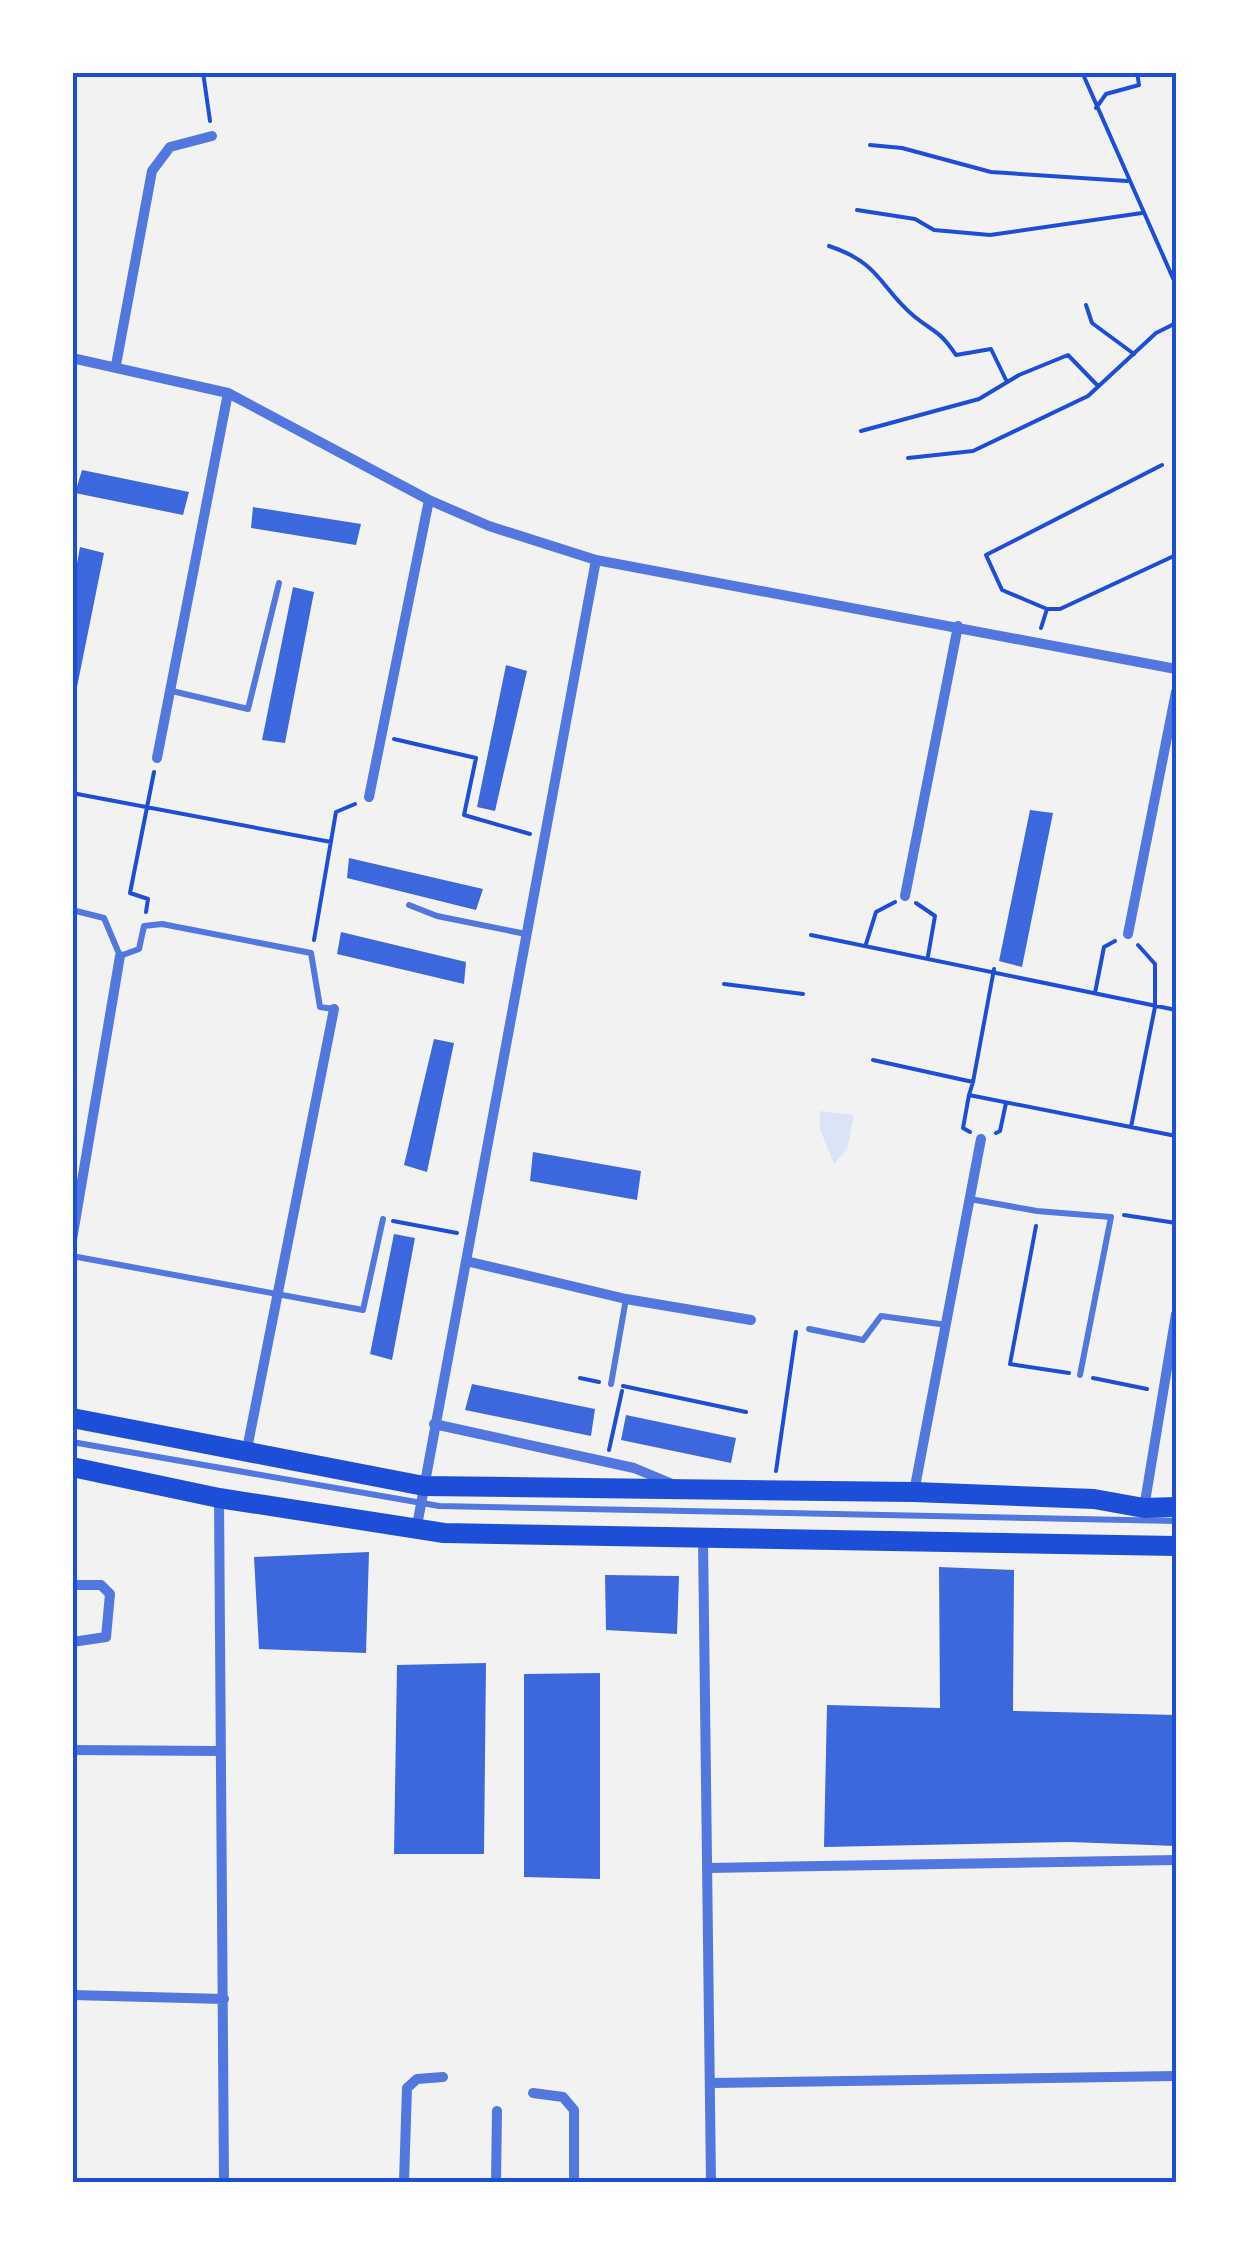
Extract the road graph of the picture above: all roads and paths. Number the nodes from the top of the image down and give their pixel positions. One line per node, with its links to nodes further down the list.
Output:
1 (203, 72): 5 (path)
2 (1082, 72): 4 (path)
3 (1137, 72): 4 (path)
4 (1096, 108): 7 (path)
5 (212, 136): 16 (street)
6 (870, 145): 7 (path)
7 (1128, 181): 9 (path)
8 (857, 210): 9 (path)
9 (1142, 214): 11 (path)
10 (828, 246): 17 (path)
11 (1176, 285)
12 (1086, 305): 14 (path)
13 (1176, 323): 14 (path)
14 (1134, 354): 18 (path)
15 (72, 358): 16 (street)
16 (116, 364): 19 (street)
17 (1006, 382): 18 (path); 20 (path)
18 (1099, 387): 21 (path)
19 (228, 393): 23 (street); 31 (street)
20 (861, 431)
21 (908, 458)
22 (1162, 465): 27 (path)
23 (429, 500): 25 (street); 33 (street)
24 (1176, 555): 27 (path)
25 (596, 560): 28 (street); 38 (street)
26 (279, 583): 31 (lane)
27 (1047, 609): 29 (path)
28 (958, 626): 29 (street); 40 (street)
29 (1037, 642): 30 (street)
30 (1176, 669)
31 (172, 691): 34 (street)
32 (1176, 692): 45 (street)
33 (381, 736): 36 (street); 38 (path)
34 (158, 758): 37 (path)
35 (72, 793): 37 (path)
36 (369, 798): 39 (path)
37 (146, 808): 39 (path); 43 (path)
38 (544, 838): 44 (street)
39 (331, 842): 48 (path)
40 (906, 896): 47 (path); 50 (path)
41 (409, 905): 44 (lane)
42 (72, 910): 49 (lane)
43 (144, 926): 48 (lane); 49 (lane)
44 (526, 934): 70 (street)
45 (1128, 934): 53 (path); 55 (path)
46 (811, 935): 47 (path)
47 (866, 944): 50 (path)
48 (311, 953): 56 (lane)
49 (120, 956): 71 (street)
50 (928, 956): 51 (path)
51 (994, 969): 53 (path); 59 (path)
52 (724, 984): 54 (path)
53 (1095, 993): 55 (path)
54 (804, 994)
55 (1155, 1006): 57 (path); 62 (path)
56 (334, 1009): 74 (street)
57 (1176, 1010)
58 (873, 1060): 59 (path)
59 (973, 1082): 60 (path)
60 (969, 1096): 61 (path); 64 (path)
61 (1006, 1103): 62 (path); 64 (path)
62 (1131, 1127): 63 (path)
63 (1176, 1136)
64 (980, 1139): 65 (street)
65 (970, 1199): 66 (lane); 78 (street)
66 (1039, 1211): 67 (lane); 81 (path)
67 (1110, 1217): 69 (path); 82 (lane)
68 (383, 1219): 70 (path); 74 (lane)
69 (1176, 1223)
70 (471, 1236): 73 (street)
71 (72, 1240)
72 (72, 1256): 74 (lane)
73 (466, 1261): 75 (street); 88 (street)
74 (277, 1296): 90 (street)
75 (626, 1299): 77 (street); 84 (lane)
76 (1176, 1314): 99 (street)
77 (751, 1320)
78 (947, 1325): 80 (lane); 95 (street)
79 (797, 1327): 93 (path)
80 (809, 1329)
81 (1010, 1364)
82 (1080, 1375)
83 (580, 1378): 84 (path)
84 (611, 1384): 85 (path)
85 (623, 1386): 86 (path); 91 (path)
86 (746, 1412)
87 (72, 1418): 90 (main road)
88 (434, 1424): 91 (street); 96 (street)
89 (72, 1442): 96 (lane)
90 (246, 1454): 96 (main road)
91 (607, 1462): 94 (street)
92 (72, 1467): 97 (main road)
93 (776, 1472)
94 (685, 1490): 95 (main road); 96 (main road)
95 (914, 1492): 99 (main road)
96 (422, 1495): 100 (lane); 101 (street)
97 (219, 1498): 101 (main road); 107 (street)
98 (1176, 1507): 99 (main road)
99 (1144, 1508)
100 (1176, 1521)
101 (416, 1531): 102 (main road)
102 (704, 1538): 103 (main road); 109 (street)
103 (1176, 1546)
104 (72, 1585): 105 (street)
105 (72, 1642)
106 (72, 1750): 107 (street)
107 (221, 1751): 111 (street)
108 (1176, 1860): 109 (street)
109 (708, 1868): 114 (street)
110 (72, 1995): 111 (street)
111 (224, 1999): 117 (street)
112 (1176, 2076): 114 (street)
113 (444, 2077): 118 (street)
114 (712, 2083): 121 (street)
115 (532, 2093): 120 (street)
116 (498, 2111): 119 (street)
117 (224, 2182)
118 (404, 2182)
119 (496, 2182)
120 (574, 2182)
121 (711, 2182)

